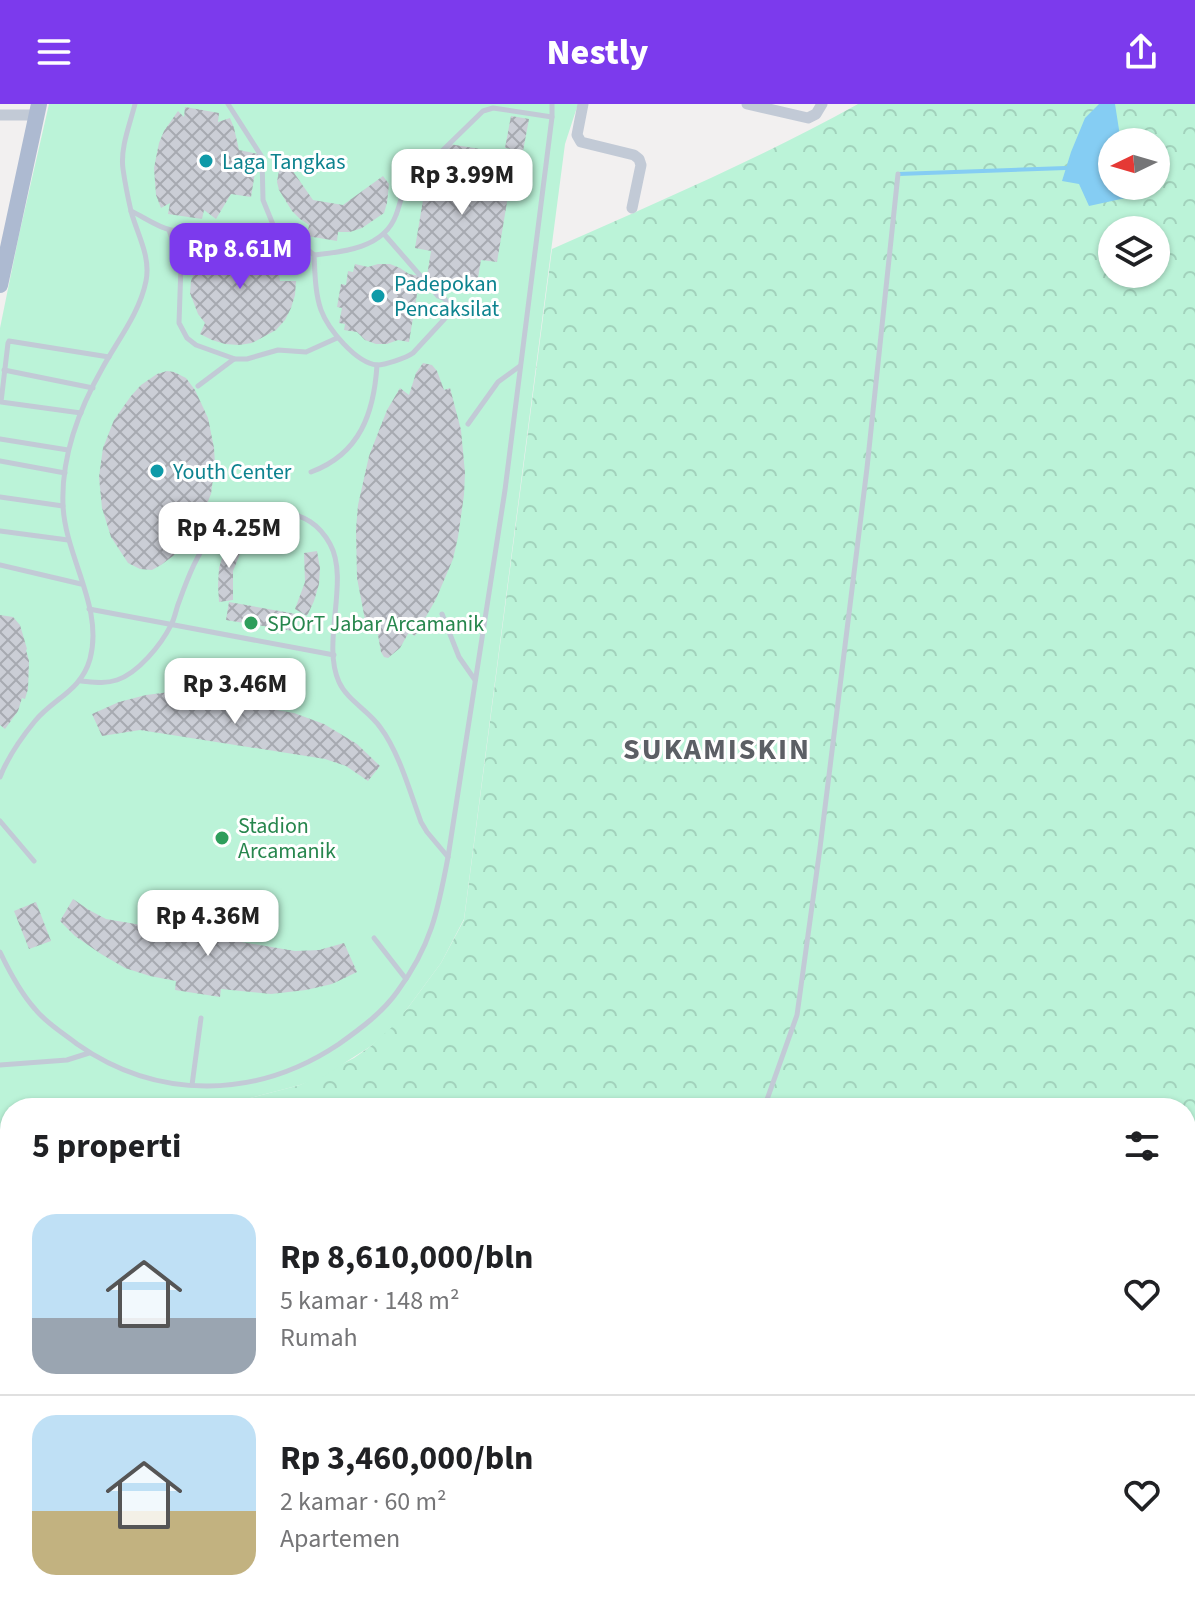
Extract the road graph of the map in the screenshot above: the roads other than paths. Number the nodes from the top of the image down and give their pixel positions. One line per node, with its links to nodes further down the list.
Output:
1 (135, 104): 12 (lane)
2 (228, 104): 13 (lane)
3 (552, 104): 9 (lane)
4 (583, 104): 11 (street)
5 (747, 104): 6 (street)
6 (822, 104)
7 (33, 111): 8 (street); 15 (main road)
8 (0, 115)
9 (552, 117): 17 (lane); 25 (lane)
10 (898, 174): 60 (lane)
11 (632, 208)
12 (131, 211): 14 (lane); 22 (lane)
13 (274, 228): 16 (lane); 18 (lane)
14 (169, 230): 16 (lane); 19 (lane)
15 (6, 232): 20 (main road)
16 (200, 233): 19 (lane)
17 (384, 234): 18 (lane); 24 (lane)
18 (314, 255): 21 (lane)
19 (181, 265): 23 (lane)
20 (0, 285)
21 (337, 338): 23 (lane); 24 (lane)
22 (109, 357): 26 (lane); 28 (lane)
23 (235, 359): 27 (lane)
24 (377, 365): 34 (lane)
25 (521, 365): 30 (lane); 47 (lane)
26 (4, 370): 28 (lane); 29 (lane)
27 (198, 386)
28 (93, 388): 29 (lane)
29 (81, 413): 32 (lane)
30 (468, 424)
31 (0, 439): 32 (lane)
32 (68, 450): 35 (lane)
33 (0, 461): 35 (lane)
34 (311, 472)
35 (65, 473): 37 (lane)
36 (0, 497): 37 (lane)
37 (63, 506): 39 (lane)
38 (0, 531): 39 (lane)
39 (68, 540): 41 (lane)
40 (0, 565): 41 (lane)
41 (82, 585): 42 (lane)
42 (89, 609): 44 (lane); 46 (lane)
43 (442, 614): 47 (lane)
44 (172, 625): 45 (lane); 45 (lane); 46 (lane)
45 (334, 655): 51 (lane)
46 (81, 681): 48 (lane)
47 (475, 681): 51 (lane)
48 (3, 761): 49 (lane)
49 (0, 777)
50 (0, 821): 52 (lane)
51 (448, 857): 55 (lane)
52 (34, 861)
53 (374, 938): 55 (lane)
54 (0, 952): 57 (lane)
55 (406, 979): 59 (lane)
56 (201, 1018): 59 (lane)
57 (90, 1053): 58 (lane); 59 (lane)
58 (0, 1065)
59 (192, 1085)
60 (768, 1098)

